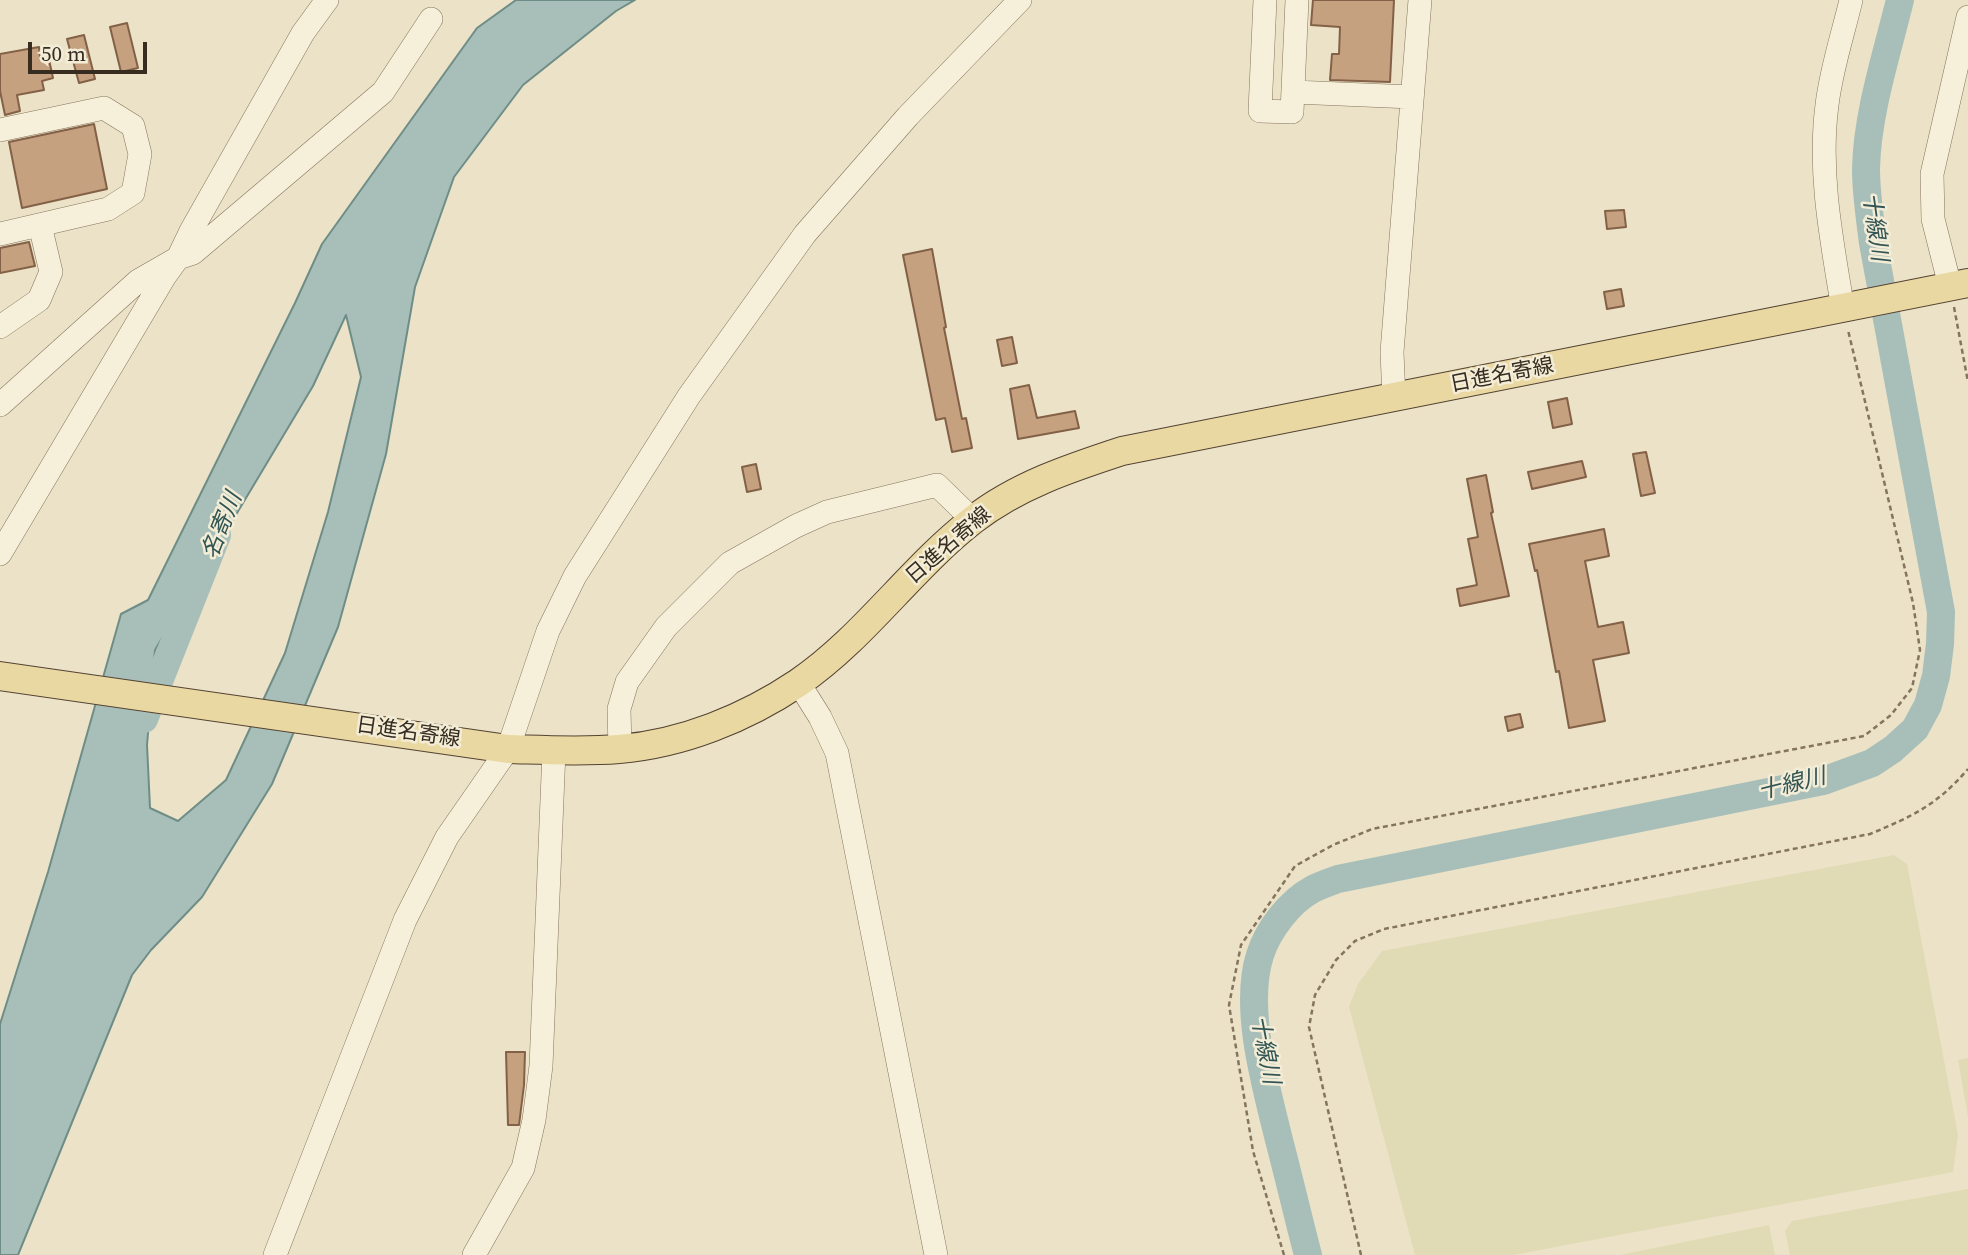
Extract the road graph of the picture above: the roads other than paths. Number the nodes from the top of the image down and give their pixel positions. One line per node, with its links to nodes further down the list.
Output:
1 (327, 0): 14 (street)
2 (1020, 0): 24 (street)
3 (1420, 0): 10 (street)
4 (1852, 0): 16 (street)
5 (1265, 1): 6 (street); 9 (street)
6 (1297, 2): 9 (street)
7 (1968, 17): 15 (street)
8 (431, 19): 14 (street)
9 (1293, 92): 10 (street)
10 (1412, 97): 18 (street)
11 (0, 130): 12 (street)
12 (40, 225): 13 (street); 17 (street)
13 (0, 234)
14 (178, 258): 19 (street); 21 (street)
15 (1950, 286): 16 (main road, 日進名寄線)
16 (1852, 307): 18 (main road, 日進名寄線)
17 (0, 327)
18 (1394, 398): 20 (main road, 日進名寄線)
19 (0, 405)
20 (973, 520): 23 (main road, 日進名寄線); 25 (street)
21 (0, 554)
22 (0, 676): 24 (main road, 日進名寄線)
23 (798, 682): 25 (main road, 日進名寄線); 29 (street)
24 (508, 749): 26 (main road, 日進名寄線); 27 (street)
25 (620, 749): 26 (main road, 日進名寄線)
26 (554, 751): 28 (street)
27 (275, 1255)
28 (474, 1255)
29 (936, 1255)

